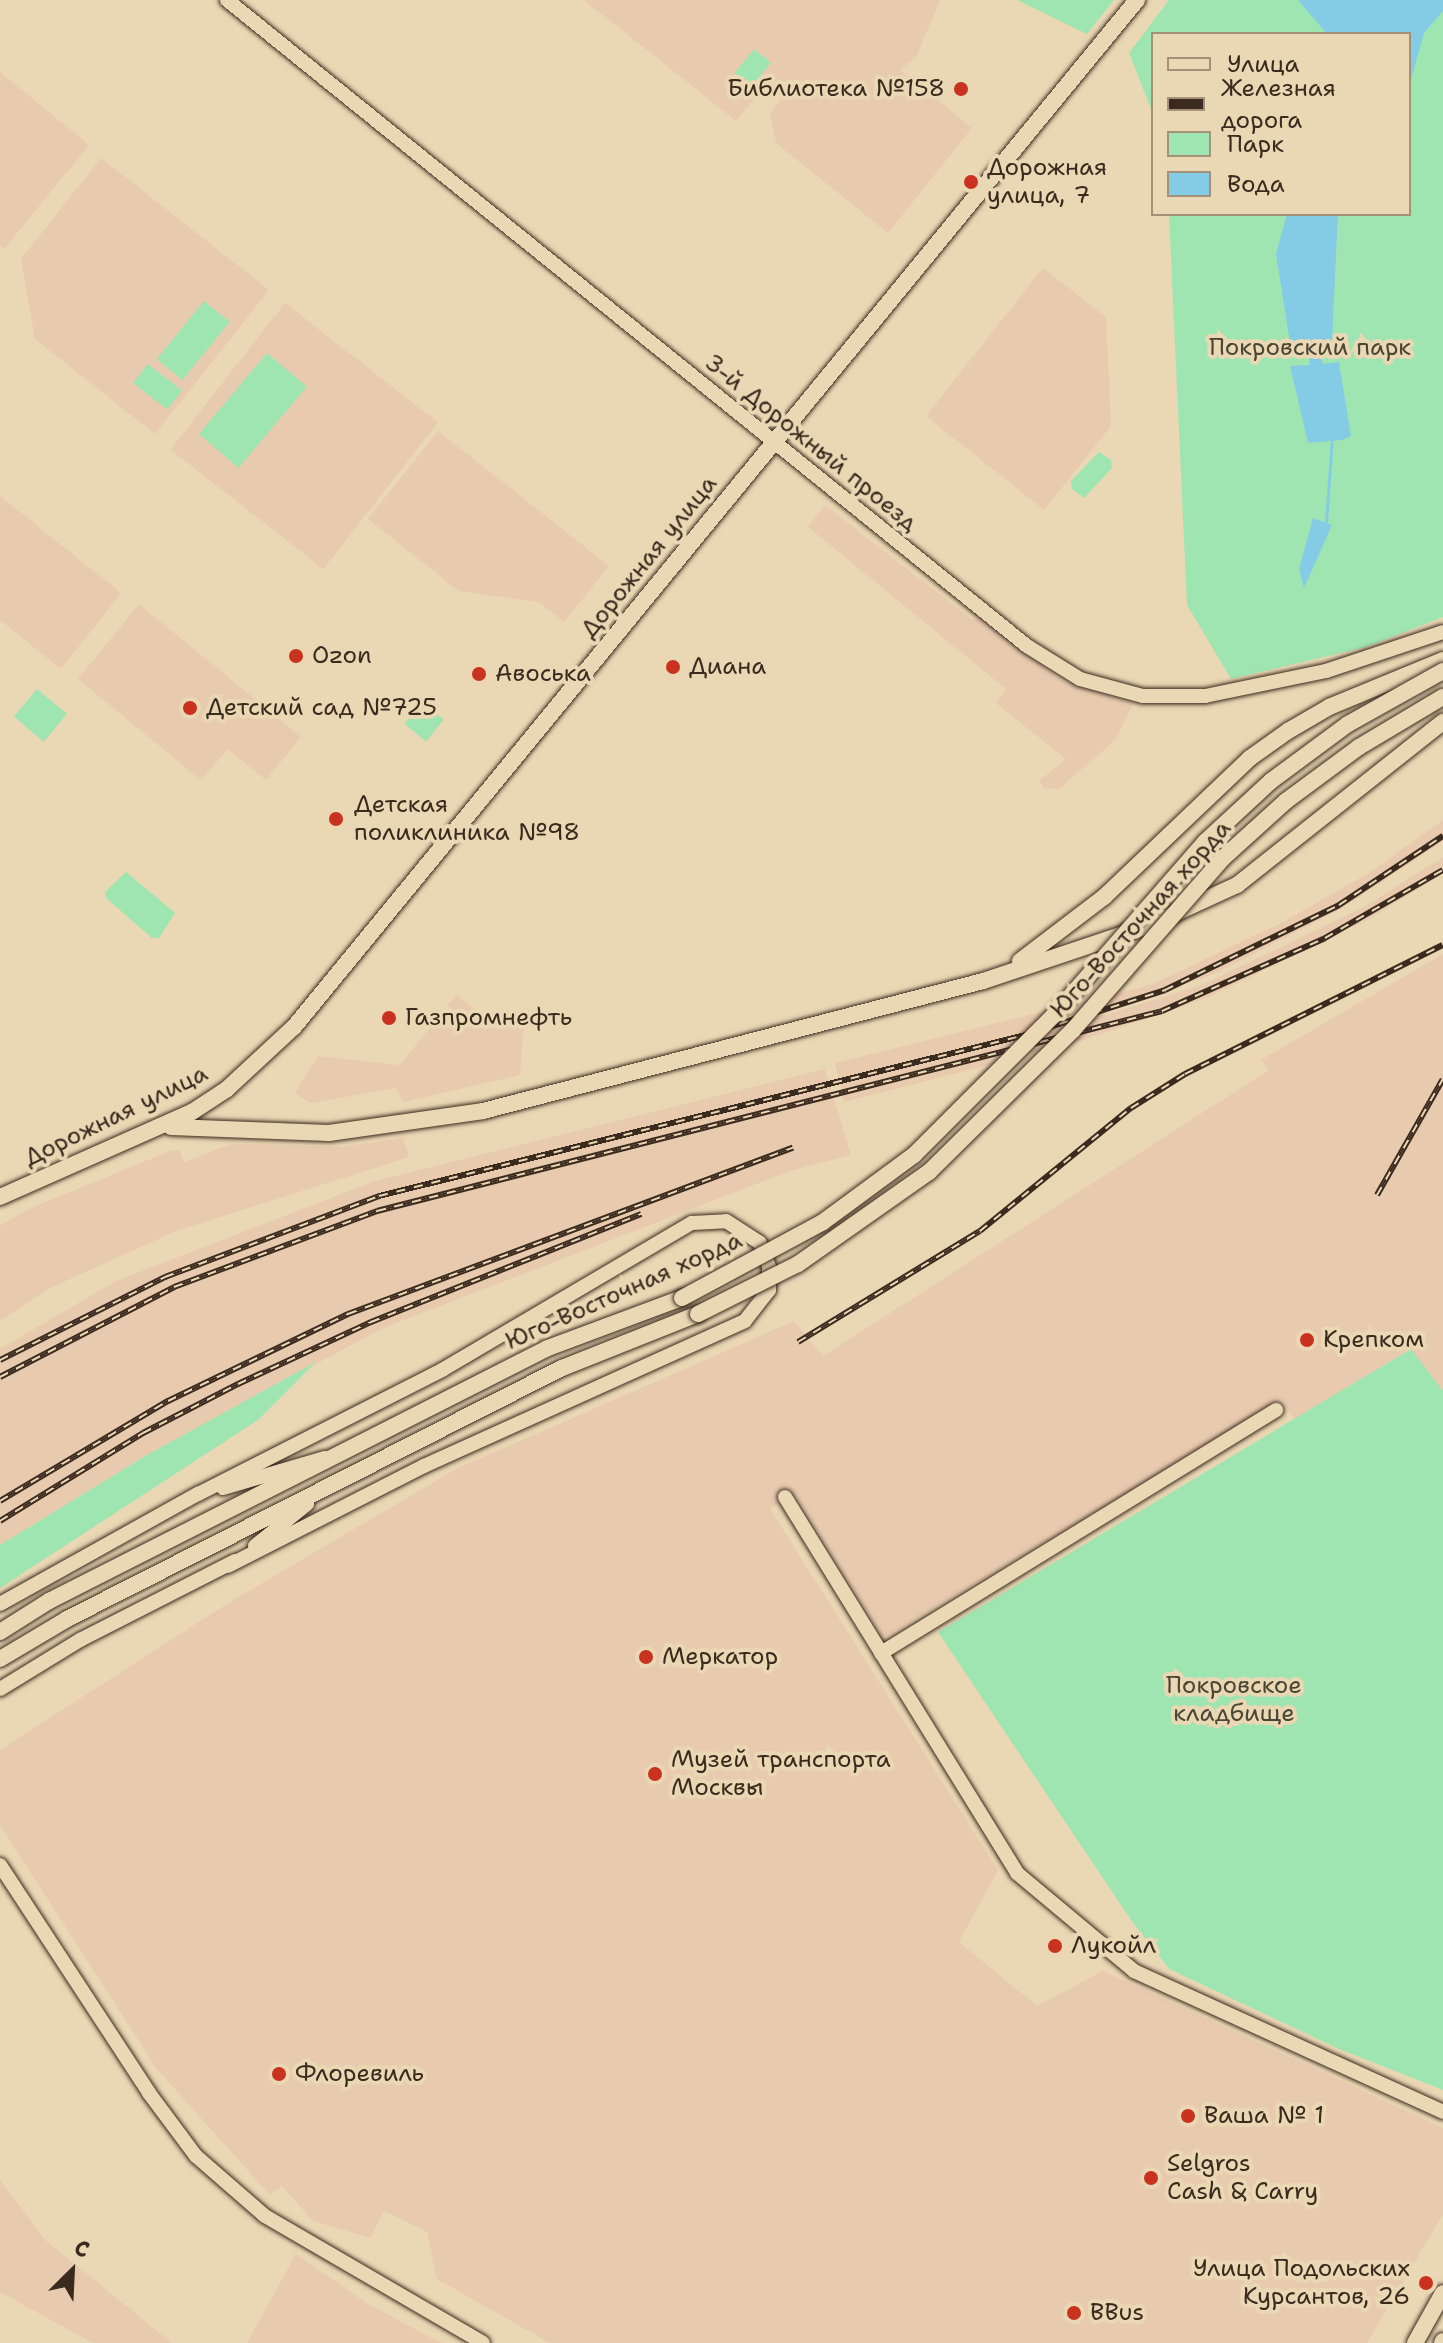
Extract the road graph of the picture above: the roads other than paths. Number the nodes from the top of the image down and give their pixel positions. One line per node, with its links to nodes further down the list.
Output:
1 (227, 0): 3 (street, 3-й Дорожный проезд)
2 (1137, 0): 3 (main road, Дорожная улица)
3 (775, 442): 4 (street, 3-й Дорожный проезд); 10 (main road, Дорожная улица)
4 (1443, 632)
5 (1443, 660): 9 (main road)
6 (1443, 671): 16 (main road, Юго-Восточная хорда, bridge)
7 (1443, 697): 17 (main road, Юго-Восточная хорда, bridge)
8 (1443, 722): 9 (main road)
9 (983, 981): 12 (main road)
10 (214, 1099): 11 (main road, Дорожная улица); 12 (main road)
11 (192, 1112): 12 (main road); 13 (main road, Дорожная улица)
12 (225, 1128): 13 (main road)
13 (154, 1130): 14 (main road, Дорожная улица)
14 (0, 1197)
15 (1276, 1410): 23 (street)
16 (333, 1456): 18 (street); 22 (main road, Юго-Восточная хорда)
17 (347, 1479): 20 (street); 24 (main road, Юго-Восточная хорда)
18 (198, 1494): 20 (street); 21 (street)
19 (785, 1497): 23 (street)
20 (228, 1566): 25 (street)
21 (0, 1604)
22 (0, 1632)
23 (881, 1653): 27 (street)
24 (0, 1659)
25 (0, 1689)
26 (0, 1865): 29 (street)
27 (1443, 2112)
28 (1443, 2293): 30 (main road)
29 (483, 2343)
30 (1415, 2343)

